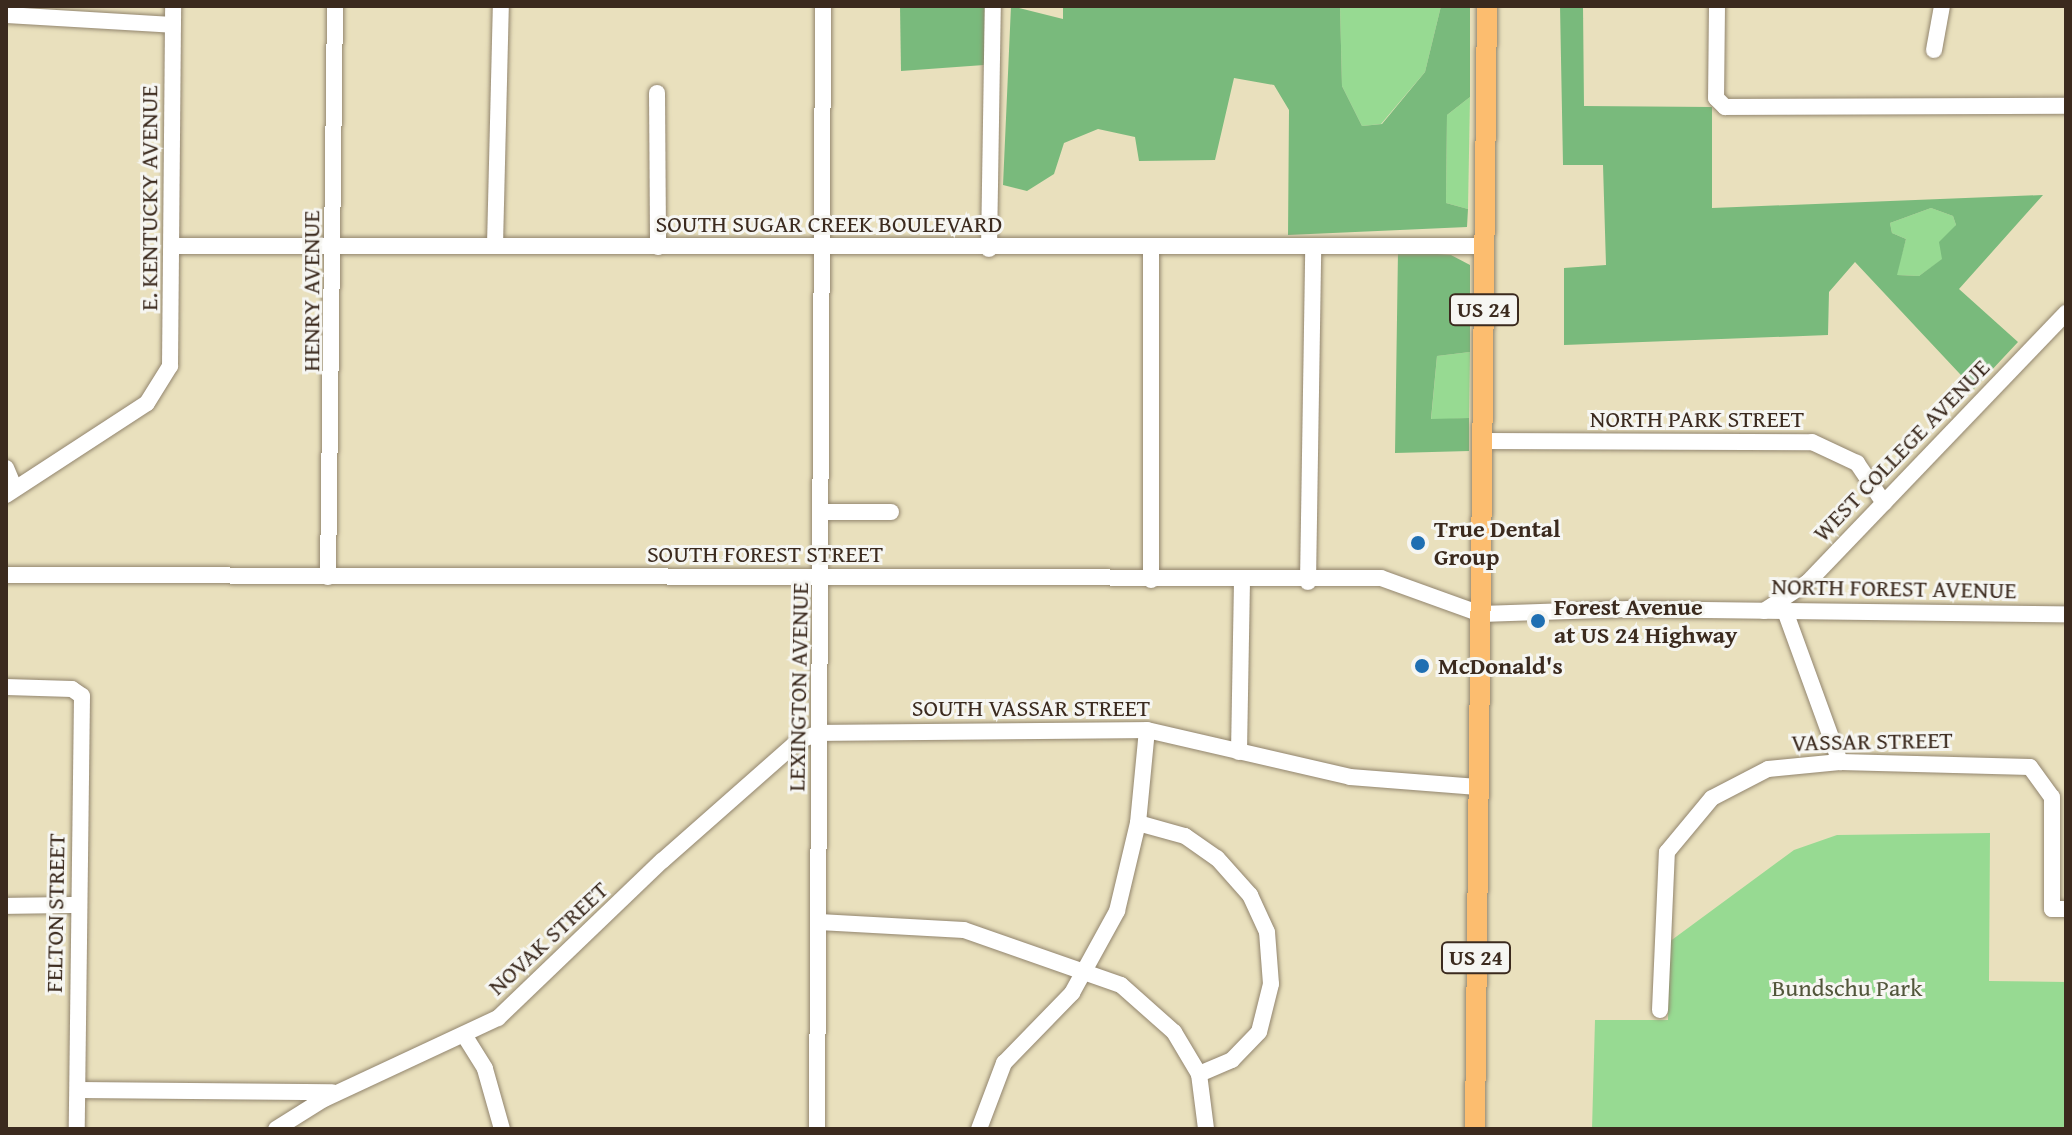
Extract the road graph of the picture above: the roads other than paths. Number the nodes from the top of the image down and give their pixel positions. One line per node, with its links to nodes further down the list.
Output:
1 (173, 6): 10 (street, E. KENTUCKY AVENUE)
2 (335, 6): 14 (street, HENRY AVENUE)
3 (501, 6): 15 (street)
4 (823, 6): 20 (street, LEXINGTON AVENUE)
5 (993, 6): 21 (street)
6 (1487, 6): 18 (main road, US 24)
7 (1717, 6): 13 (street)
8 (1942, 6): 11 (street)
9 (6, 15): 10 (street)
10 (173, 25): 16 (street, E. KENTUCKY AVENUE)
11 (1934, 50)
12 (657, 93): 19 (street)
13 (2066, 106)
14 (335, 245): 15 (street, SOUTH SUGAR CREEK BOULEVARD); 16 (street, SOUTH SUGAR CREEK BOULEVARD); 31 (street, HENRY AVENUE)
15 (495, 245): 19 (street, SOUTH SUGAR CREEK BOULEVARD)
16 (174, 246): 26 (street, E. KENTUCKY AVENUE)
17 (1313, 246): 18 (street, SOUTH SUGAR CREEK BOULEVARD); 22 (street, SOUTH SUGAR CREEK BOULEVARD); 35 (street)
18 (1484, 246): 24 (main road, US 24)
19 (658, 247): 20 (street, SOUTH SUGAR CREEK BOULEVARD)
20 (825, 249): 21 (street, SOUTH SUGAR CREEK BOULEVARD); 28 (street, LEXINGTON AVENUE)
21 (989, 249): 22 (street, SOUTH SUGAR CREEK BOULEVARD)
22 (1151, 249): 33 (street)
23 (2066, 313): 27 (street, WEST COLLEGE AVENUE)
24 (1483, 441): 27 (street, NORTH PARK STREET); 38 (main road, US 24)
25 (6, 468): 26 (street)
26 (10, 491)
27 (1884, 503): 36 (street, WEST COLLEGE AVENUE)
28 (824, 512): 29 (street); 32 (street, LEXINGTON AVENUE)
29 (891, 512)
30 (6, 575): 31 (street, SOUTH FOREST STREET)
31 (328, 577): 32 (street, SOUTH FOREST STREET)
32 (825, 579): 33 (street, SOUTH FOREST STREET); 42 (street, LEXINGTON AVENUE)
33 (1151, 580): 34 (street, SOUTH FOREST STREET)
34 (1242, 581): 35 (street, SOUTH FOREST STREET); 43 (street)
35 (1308, 582): 38 (street, SOUTH FOREST STREET)
36 (1764, 611): 37 (street, NORTH FOREST AVENUE); 38 (street, NORTH FOREST AVENUE)
37 (1785, 611): 39 (street, NORTH FOREST AVENUE); 44 (street)
38 (1481, 614): 45 (main road, US 24)
39 (2066, 614)
40 (6, 687): 47 (street, FELTON STREET)
41 (1147, 730): 42 (street, SOUTH VASSAR STREET); 43 (street, SOUTH VASSAR STREET); 46 (street)
42 (819, 733): 50 (street, LEXINGTON AVENUE); 53 (street, NOVAK STREET)
43 (1239, 752): 45 (street, SOUTH VASSAR STREET)
44 (1840, 762): 49 (street, VASSAR STREET); 52 (street, VASSAR STREET)
45 (1478, 787): 63 (main road, US 24)
46 (1138, 823): 51 (street); 54 (street)
47 (79, 905): 48 (street); 55 (street, FELTON STREET)
48 (6, 906)
49 (2059, 909)
50 (819, 922): 51 (street); 60 (street, LEXINGTON AVENUE)
51 (1086, 970): 54 (street); 61 (street)
52 (1660, 1010)
53 (466, 1038): 56 (street, NOVAK STREET); 59 (street)
54 (1199, 1074): 62 (street)
55 (78, 1090): 56 (street); 57 (street, FELTON STREET)
56 (339, 1092): 58 (street, NOVAK STREET)
57 (77, 1129)
58 (276, 1129)
59 (502, 1129)
60 (817, 1129)
61 (979, 1129)
62 (1206, 1129)
63 (1475, 1129)

